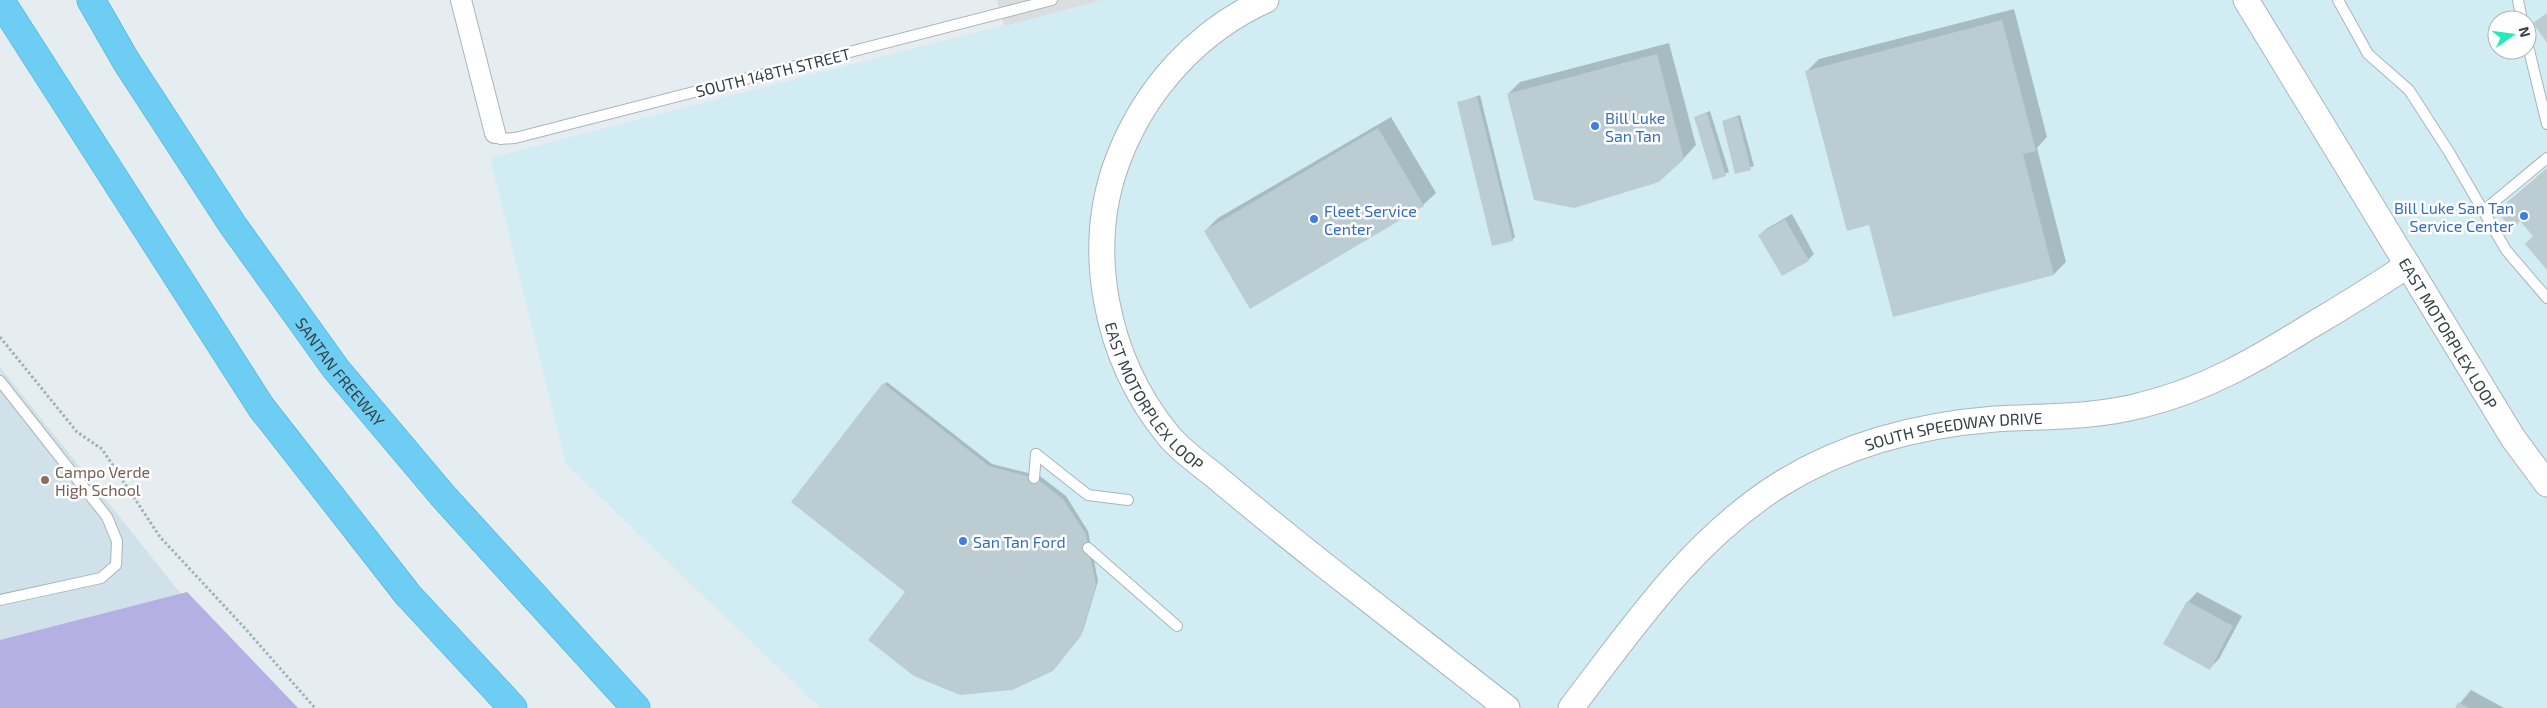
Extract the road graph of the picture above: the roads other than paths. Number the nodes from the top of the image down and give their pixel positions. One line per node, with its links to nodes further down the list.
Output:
1 (0, 0): 22 (highway)
2 (91, 0): 23 (highway, SANTAN FREEWAY)
3 (461, 0): 10 (street)
4 (1052, 0): 10 (lane, SOUTH 148TH STREET)
5 (1266, 0): 24 (street, EAST MOTORPLEX LOOP)
6 (2246, 0): 13 (street, EAST MOTORPLEX LOOP)
7 (2338, 0): 12 (lane)
8 (2531, 60): 9 (lane)
9 (2547, 124)
10 (496, 133)
11 (2547, 158): 12 (lane)
12 (2483, 211): 14 (lane)
13 (2408, 265): 17 (street, EAST MOTORPLEX LOOP); 25 (street, SOUTH SPEEDWAY DRIVE)
14 (2547, 298)
15 (0, 381): 20 (lane)
16 (1034, 478): 18 (lane)
17 (2547, 484)
18 (1128, 500)
19 (1088, 548): 21 (lane)
20 (0, 600)
21 (1177, 626)
22 (514, 708)
23 (636, 708)
24 (1507, 708)
25 (1571, 708)

